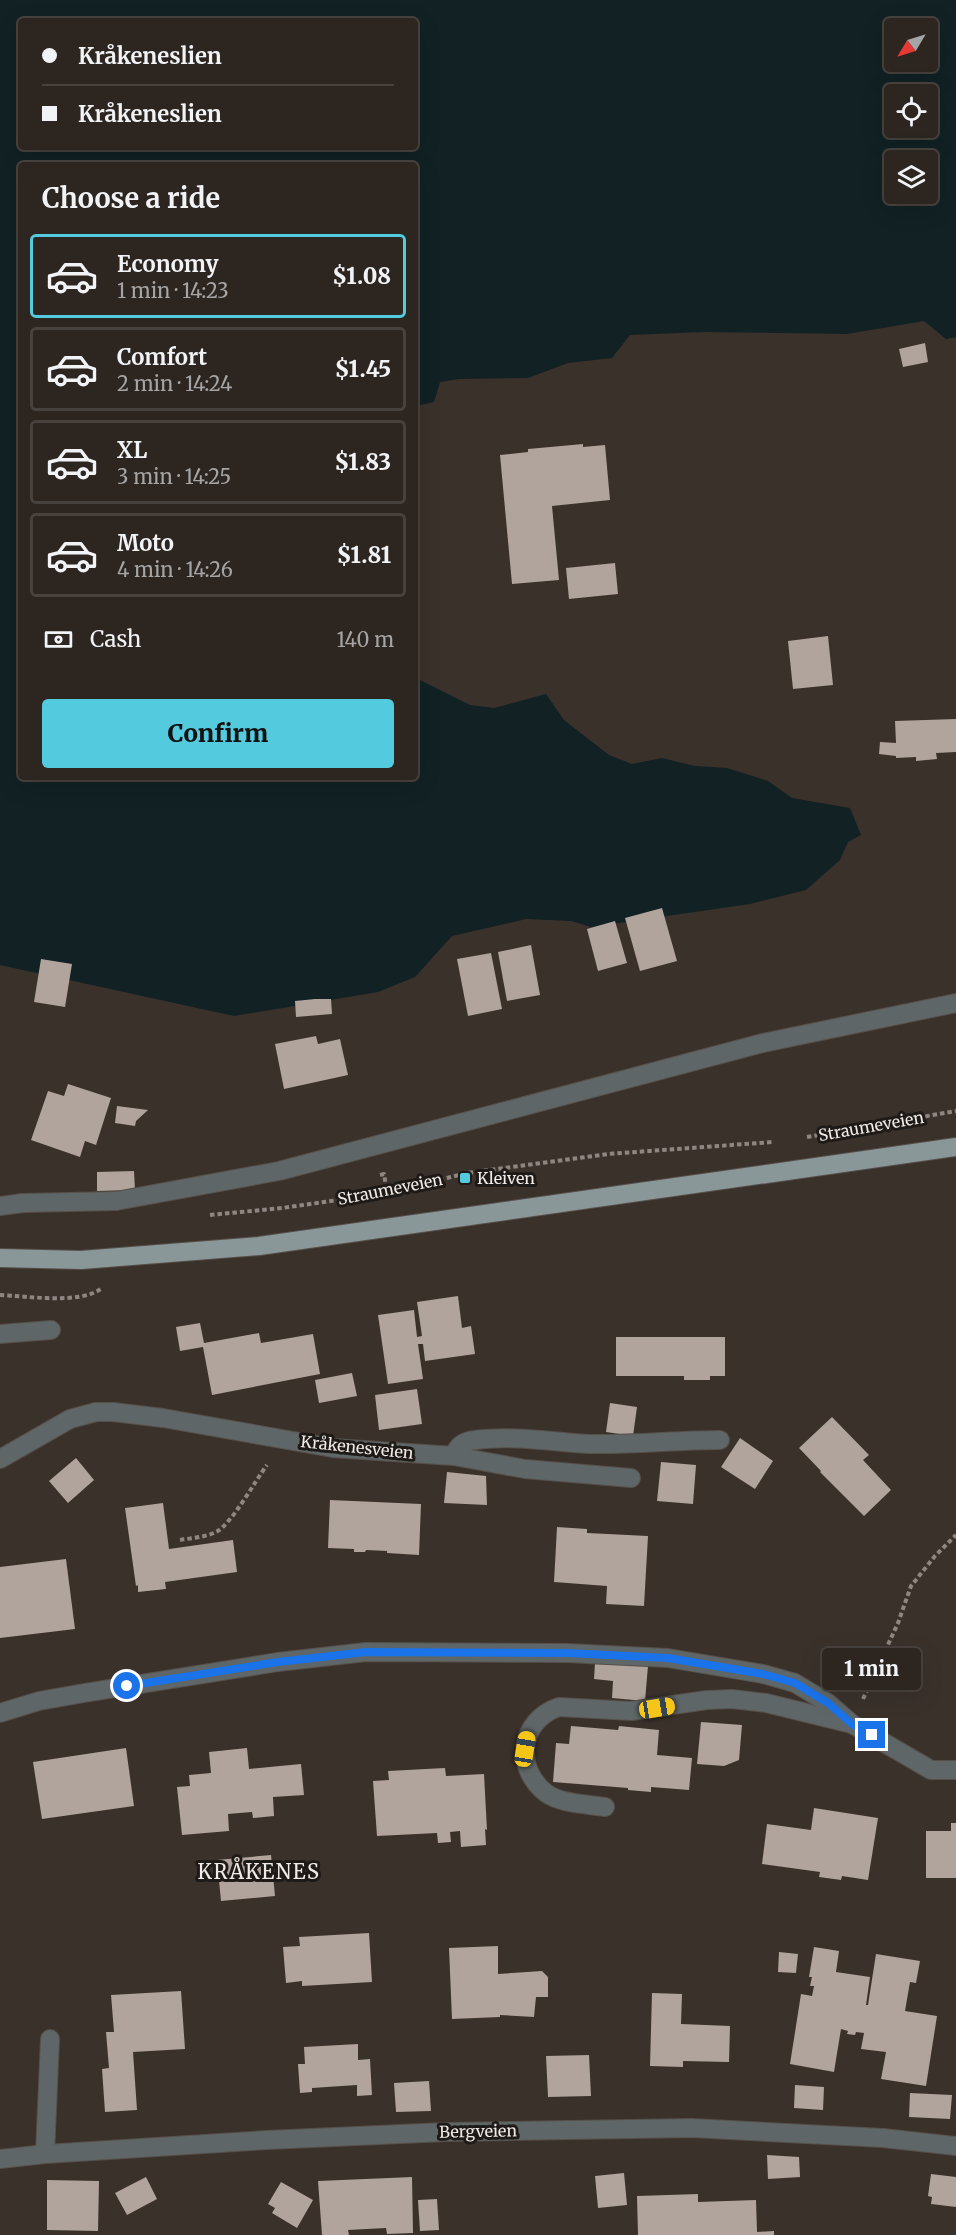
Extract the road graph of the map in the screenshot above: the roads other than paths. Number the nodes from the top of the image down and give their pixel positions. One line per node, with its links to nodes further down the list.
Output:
1 (956, 1003): 3 (street)
2 (956, 1147): 4 (main road, Straumeveien)
3 (0, 1206)
4 (0, 1258)
5 (51, 1330): 6 (street)
6 (0, 1334)
7 (720, 1440): 8 (street)
8 (454, 1456): 9 (street, Kråkenesveien); 10 (street, Kråkenesveien)
9 (0, 1458)
10 (631, 1478)
11 (0, 1713): 12 (street)
12 (852, 1724): 13 (street); 14 (street)
13 (956, 1770)
14 (605, 1807)
15 (50, 2039): 17 (street)
16 (956, 2146): 17 (street, Bergveien)
17 (45, 2154): 18 (street, Bergveien)
18 (0, 2159)

